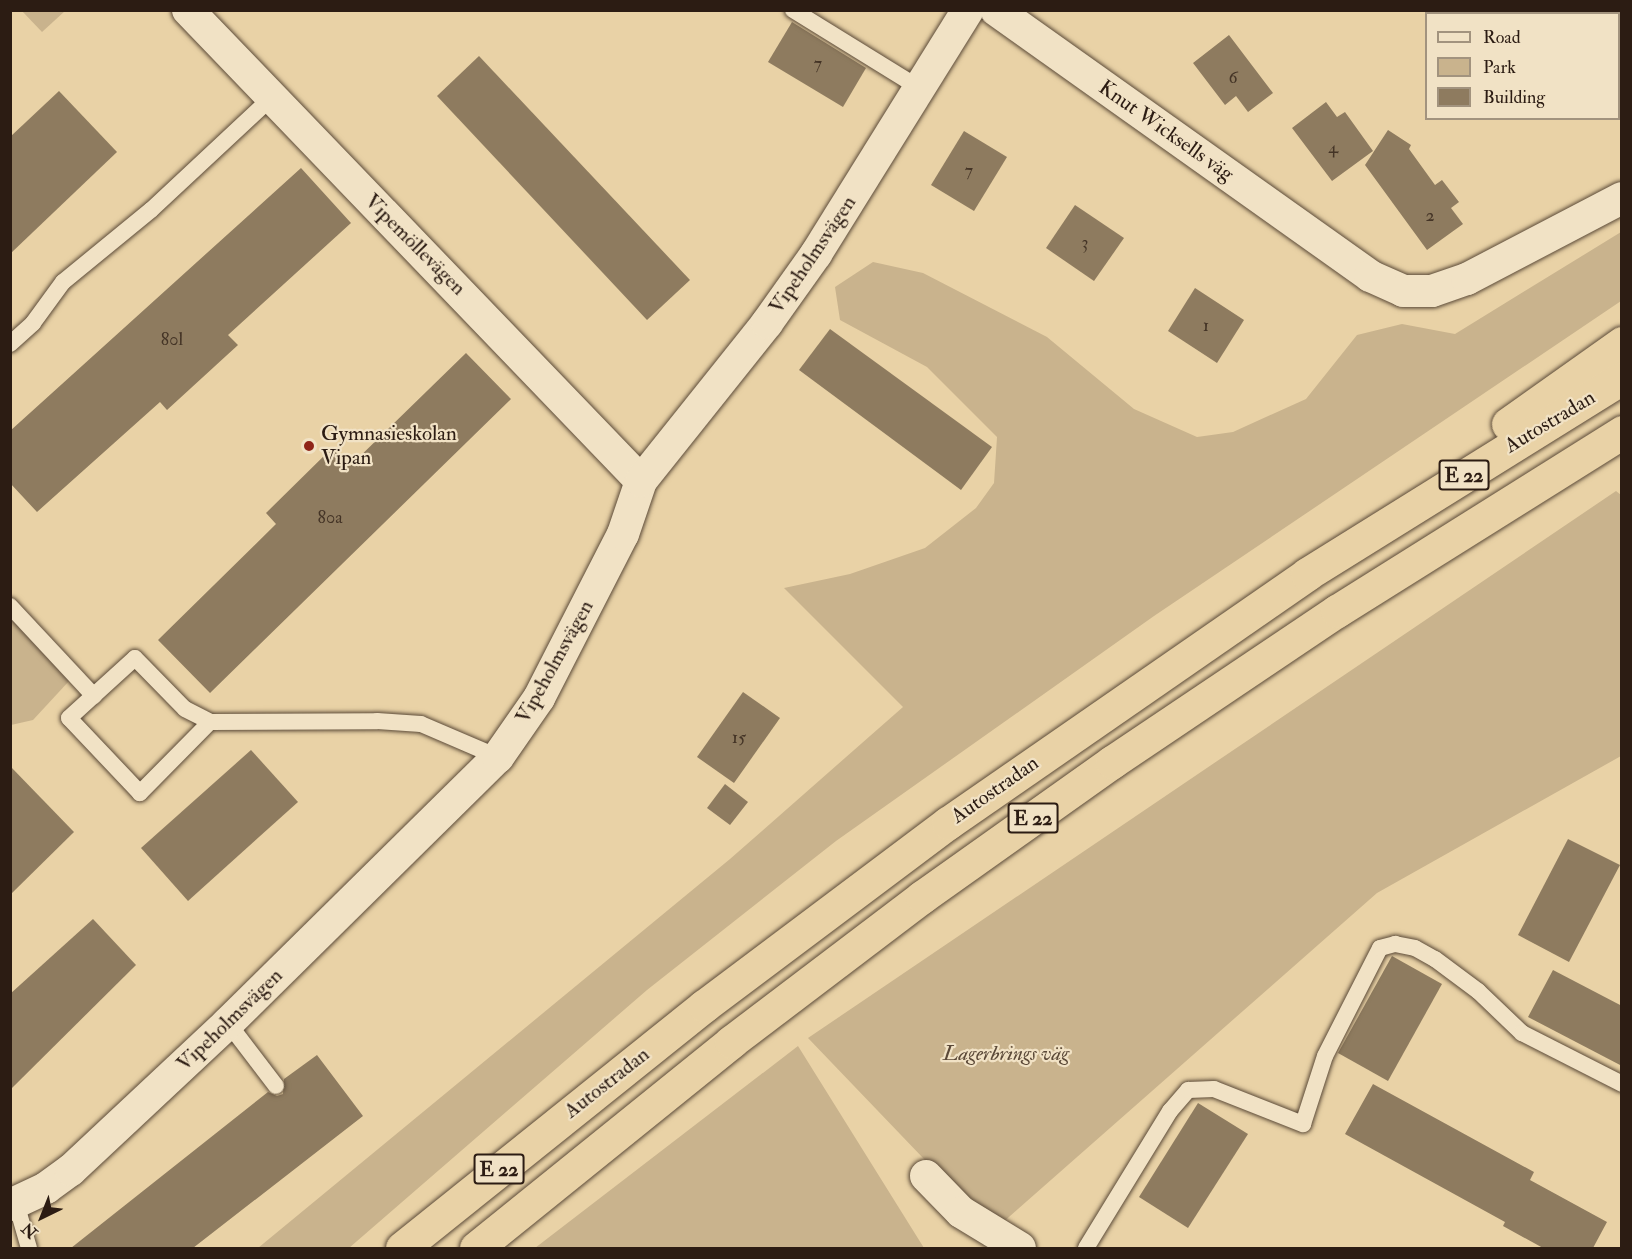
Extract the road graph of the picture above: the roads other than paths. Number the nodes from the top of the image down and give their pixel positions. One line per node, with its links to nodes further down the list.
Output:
1 (188, 10): 6 (street, Vipemöllevägen)
2 (792, 10): 5 (lane)
3 (968, 10): 5 (street, Vipeholmsvägen)
4 (996, 10): 7 (street, Knut Wicksells väg)
5 (921, 89): 12 (street, Vipeholmsvägen)
6 (271, 98): 9 (lane); 12 (street, Vipemöllevägen)
7 (1622, 198)
8 (1622, 343): 13 (highway)
9 (10, 344)
10 (1622, 378): 13 (highway, Autostradan / E 22)
11 (1622, 432): 25 (highway, E 22)
12 (641, 481): 17 (street, Vipeholmsvägen)
13 (1307, 574): 24 (highway, Autostradan / E 22)
14 (10, 606): 15 (lane)
15 (94, 696): 16 (lane); 16 (lane)
16 (210, 722): 17 (lane)
17 (498, 757): 18 (street, Vipeholmsvägen)
18 (228, 1023): 20 (lane); 22 (street, Vipeholmsvägen)
19 (1622, 1084): 27 (lane)
20 (276, 1086)
21 (926, 1176): 26 (street)
22 (13, 1204): 23 (lane)
23 (29, 1248)
24 (402, 1248)
25 (476, 1248)
26 (1020, 1248)
27 (1086, 1248)

